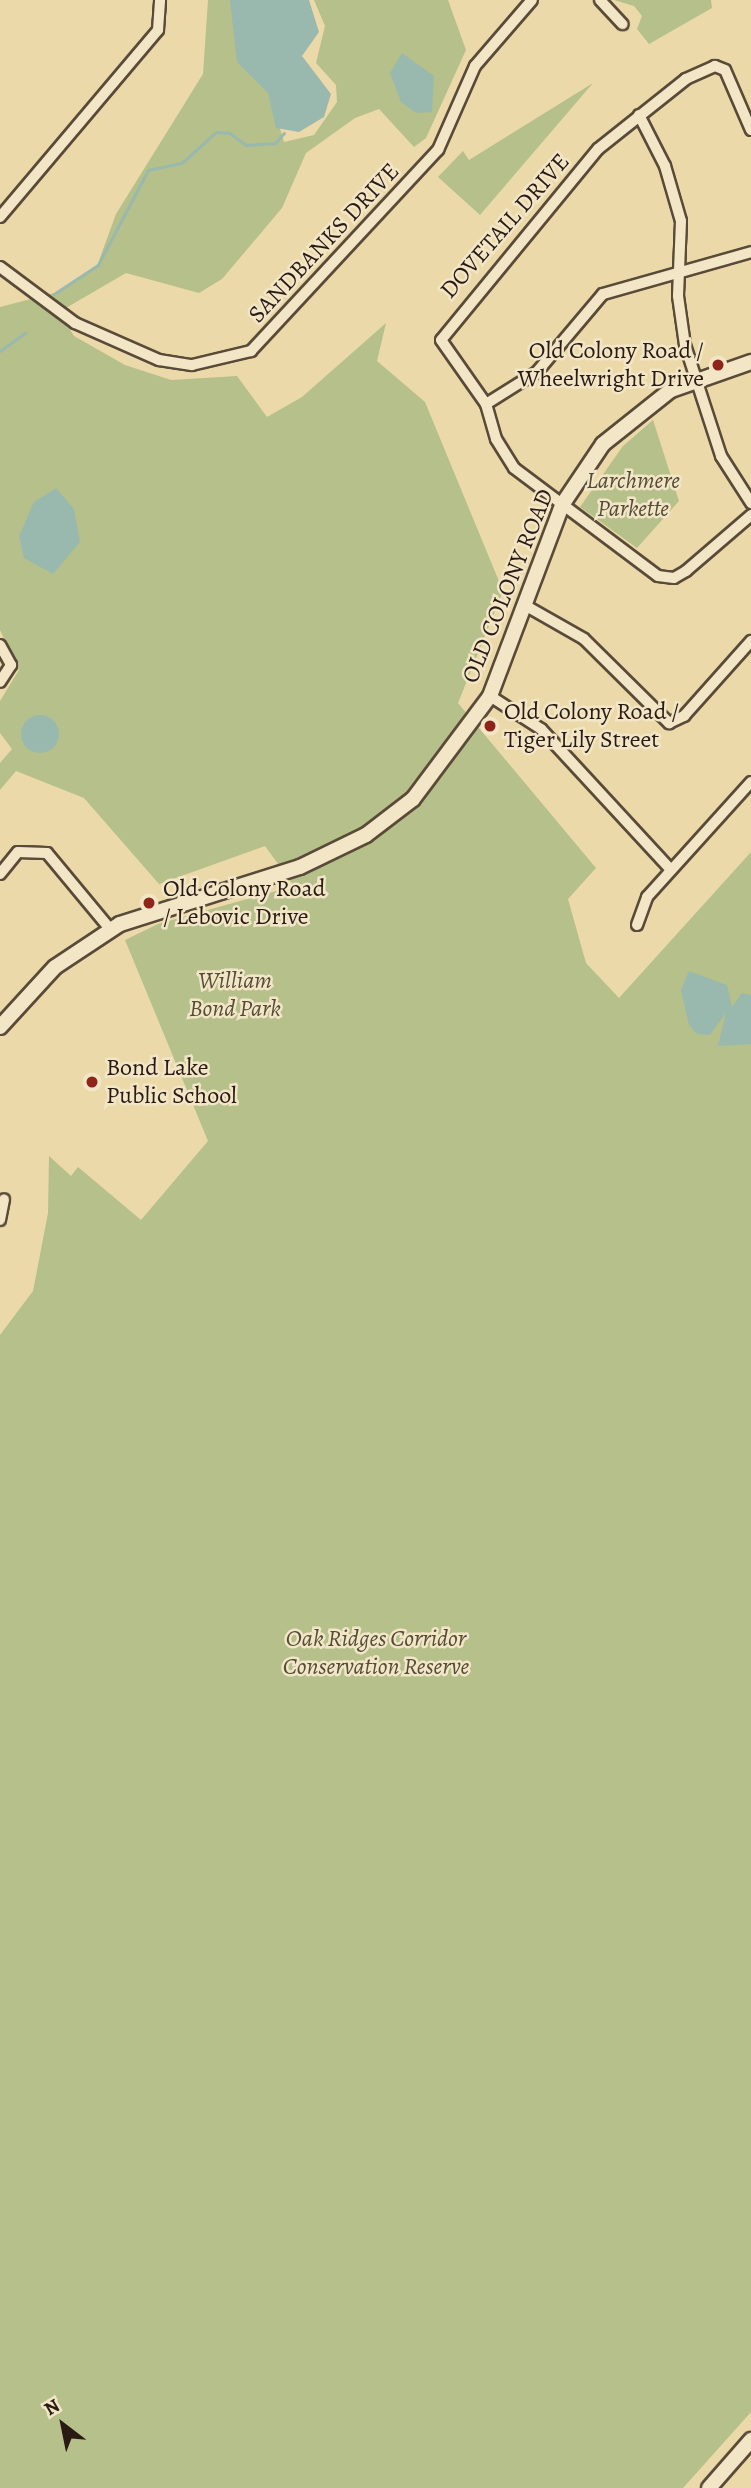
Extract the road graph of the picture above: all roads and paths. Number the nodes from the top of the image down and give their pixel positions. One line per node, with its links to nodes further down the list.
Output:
1 (160, 0): 7 (street)
2 (532, 0): 9 (street, SANDBANKS DRIVE)
3 (600, 0): 4 (street)
4 (622, 24)
5 (639, 115): 6 (street, DOVETAIL DRIVE); 10 (street); 13 (street, DOVETAIL DRIVE)
6 (751, 130)
7 (0, 217)
8 (751, 253): 10 (street)
9 (0, 267)
10 (680, 270): 12 (street); 13 (street)
11 (751, 362): 12 (street, OLD COLONY ROAD)
12 (696, 380): 14 (street); 15 (street, OLD COLONY ROAD)
13 (486, 404): 15 (street, DOVETAIL DRIVE)
14 (751, 503)
15 (562, 505): 16 (street, DOVETAIL DRIVE); 17 (street, OLD COLONY ROAD)
16 (751, 514)
17 (528, 607): 18 (street); 21 (street, OLD COLONY ROAD)
18 (751, 641)
19 (0, 645): 20 (street)
20 (0, 682)
21 (491, 696): 23 (street); 26 (street, OLD COLONY ROAD)
22 (751, 782): 23 (street)
23 (670, 869): 25 (street)
24 (0, 874): 26 (street)
25 (637, 925)
26 (111, 930): 27 (street, OLD COLONY ROAD)
27 (0, 1027)
28 (4, 1199): 29 (street)
29 (0, 1220)
30 (751, 2440): 31 (street)
31 (709, 2488)

